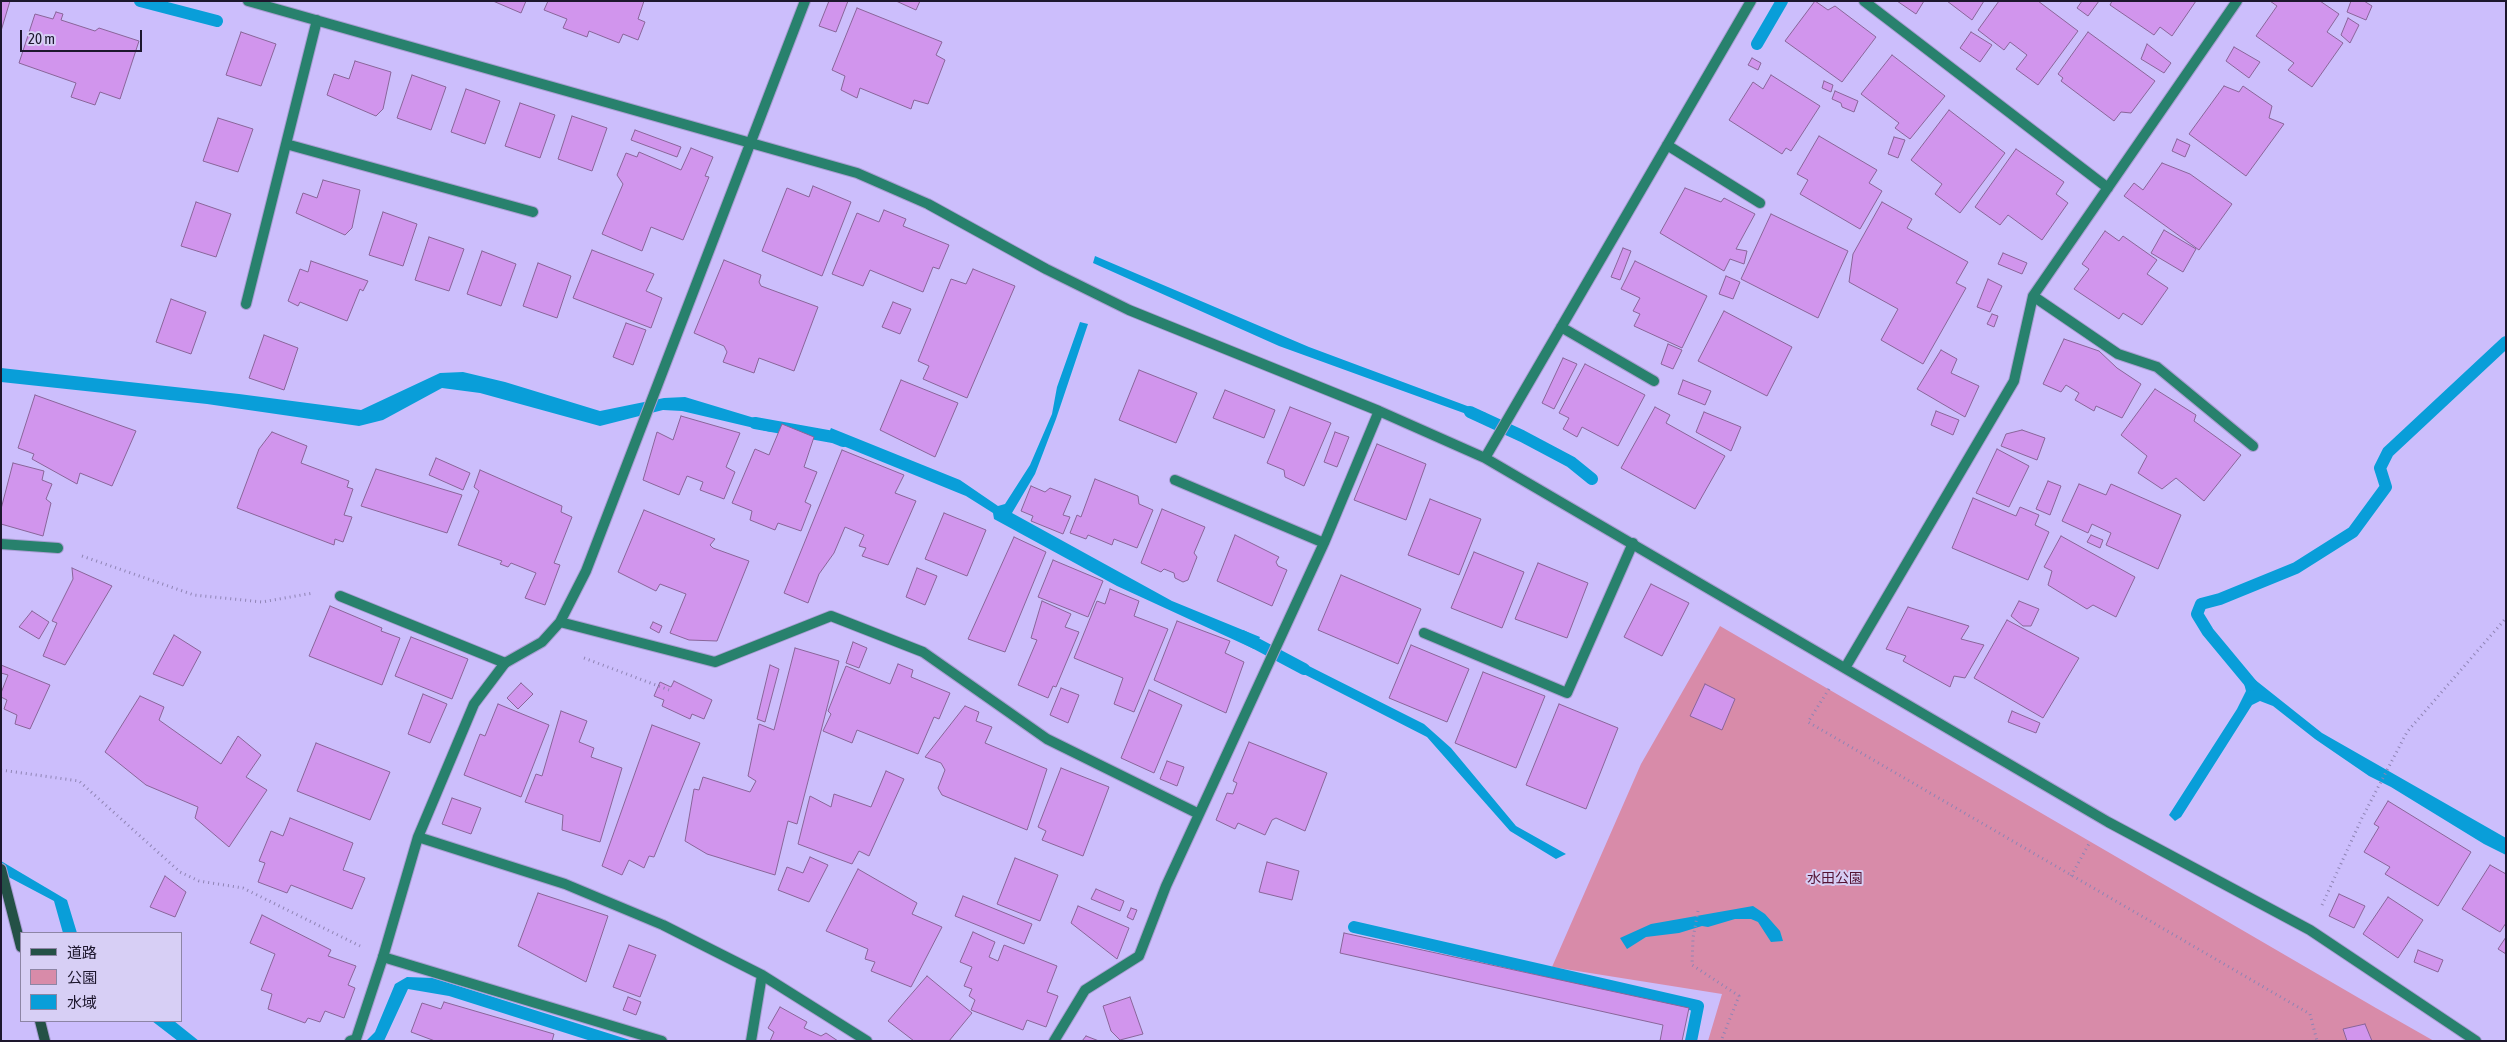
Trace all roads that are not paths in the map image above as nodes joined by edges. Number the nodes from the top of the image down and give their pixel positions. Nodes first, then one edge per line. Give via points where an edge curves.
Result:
1 (248, 1) edge
2 (804, 1) edge
3 (1751, 1) edge
4 (1864, 1) edge
5 (2237, 1) edge
6 (317, 20) junction
7 (750, 142) junction
8 (286, 144) junction
9 (1668, 145) junction
10 (2108, 188) junction
11 (1760, 203) dead end
12 (533, 212) dead end
13 (2033, 296) junction
14 (246, 304) dead end
15 (1561, 327) junction
16 (1654, 381) dead end
17 (1379, 411) junction
18 (2253, 446) dead end
19 (1485, 458) junction
20 (1175, 480) dead end
21 (1324, 543) junction
22 (1633, 543) junction
23 (1, 544) edge
24 (58, 548) road end
25 (340, 596) road end
26 (560, 622) junction
27 (1424, 634) dead end
28 (506, 663) junction
29 (1845, 668) junction
30 (1199, 814) junction
31 (418, 838) junction
32 (1, 869) edge
33 (20, 943) edge
34 (383, 957) junction
35 (762, 975) junction
36 (40, 1022) edge
37 (45, 1041) edge
38 (350, 1041) edge
39 (662, 1041) edge
40 (751, 1041) edge
41 (867, 1041) edge
42 (1054, 1041) edge
43 (2476, 1041) edge

1 - 6 street
2 - 7 street
3 - 9 street
4 - 10 street
5 - 10 street
6 - 7 street
6 - 8 street
7 - 17 street via 857,173 928,204 1046,270 1129,310
7 - 26 street via 586,571
8 - 12 street
8 - 14 street
9 - 11 street
9 - 15 street
10 - 13 street
13 - 18 street via 2118,354 2157,368
13 - 29 street via 2014,381
15 - 16 street
15 - 19 street
17 - 19 street
17 - 21 street
19 - 22 street
20 - 21 street
21 - 30 street
22 - 27 street via 1567,693
22 - 29 street
23 - 24 street
25 - 28 street
26 - 28 street via 542,642
26 - 30 street via 715,662 831,616 923,652 1047,739
28 - 31 street via 474,704
29 - 43 street via 2108,822 2310,930
30 - 42 street via 1139,956 1085,990
31 - 34 street
31 - 35 street via 565,884 663,925
32 - 33 main road
34 - 38 street via 356,1039
34 - 39 street
35 - 40 street
35 - 41 street
36 - 37 main road

